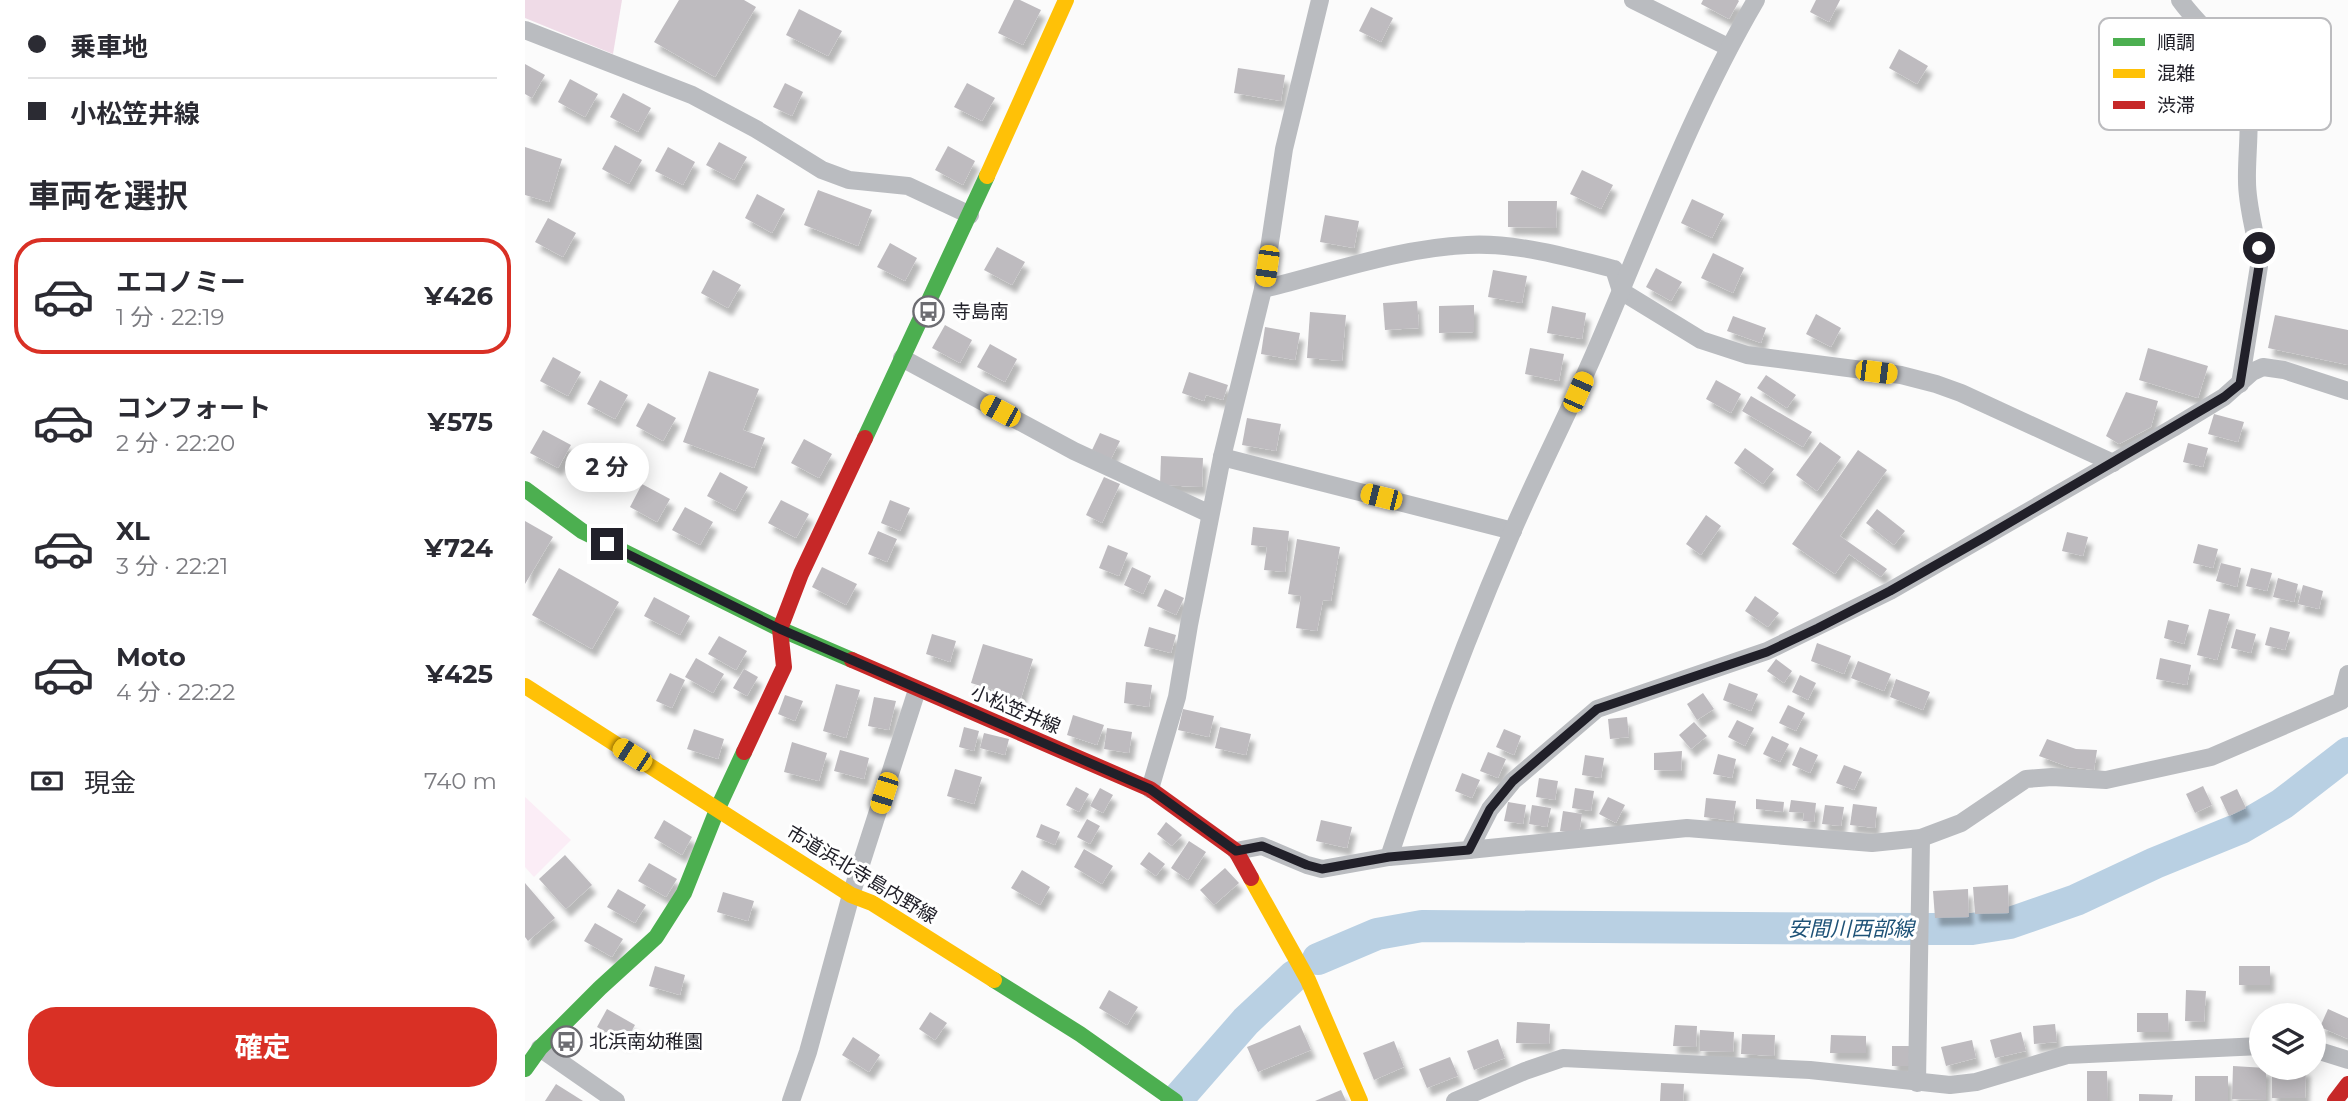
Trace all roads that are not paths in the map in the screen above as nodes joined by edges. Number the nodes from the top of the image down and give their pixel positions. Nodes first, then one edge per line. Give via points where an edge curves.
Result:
1 (1066, 0) edge
2 (1320, 0) edge
3 (1633, 0) edge
4 (1756, 0) edge
5 (2180, 0) edge
6 (2195, 18) edge
7 (525, 30) edge
8 (1728, 47) junction
9 (2247, 130) edge
10 (970, 215) junction
11 (1263, 289) junction
12 (1621, 291) junction
13 (902, 358) junction
14 (2240, 384) junction
15 (2348, 391) edge
16 (1222, 457) junction
17 (2113, 463) junction
18 (525, 489) edge
19 (1210, 514) junction
20 (1513, 531) junction
21 (780, 629) junction
22 (2348, 674) edge
23 (525, 686) edge
24 (917, 690) junction
25 (1150, 789) junction
26 (717, 810) junction
27 (1921, 838) junction
28 (1469, 850) junction
29 (1236, 851) junction
30 (1389, 857) junction
31 (851, 895) junction
32 (2249, 1047) edge
33 (2326, 1053) edge
34 (530, 1059) edge
35 (2348, 1060) edge
36 (1917, 1083) junction
37 (2348, 1084) edge
38 (1170, 1098) edge
39 (616, 1101) edge
40 (791, 1101) edge
41 (1360, 1101) edge
42 (1455, 1101) edge
43 (2335, 1101) edge

1 - 10 street
2 - 11 street via 1285,149
3 - 8 street
4 - 8 street
5 - 6 street
7 - 10 street via 692,95 822,170 849,180 908,186
8 - 12 street
9 - 14 street via 2246,184 2259,266
10 - 13 street
11 - 12 street via 1415,251 1469,245 1526,250 1614,270
11 - 16 street
12 - 17 street via 1701,340 1747,355 1901,375 1936,384
12 - 20 street
13 - 19 street via 1074,451
13 - 21 street
14 - 15 street via 2263,367
14 - 17 street
16 - 19 street
16 - 20 street
17 - 28 street via 1818,628 1767,652 1597,709 1513,781 1490,809
18 - 21 street, 小松笠井線 via 582,531
19 - 25 street via 1177,697
20 - 30 street via 1420,764
21 - 24 street, 小松笠井線
21 - 26 street via 784,667
22 - 27 street via 2341,701 2211,757 2106,780 2027,779 1961,822
23 - 26 street, 市道浜北寺島内野線
24 - 25 street, 小松笠井線
24 - 31 street
25 - 29 street, 小松笠井線
26 - 31 street, 市道浜北寺島内野線
26 - 34 street via 684,893 656,937
27 - 28 street via 1872,843 1687,828
27 - 36 street
28 - 30 street
29 - 30 street via 1262,846 1322,869
29 - 41 street, 小松笠井線 via 1308,980
31 - 38 street, 市道浜北寺島内野線 via 871,903 1080,1034
31 - 40 street
32 - 36 street via 2067,1055 1976,1082 1950,1086
33 - 35 street
34 - 39 street
36 - 42 street via 1810,1070 1563,1058
37 - 43 street

